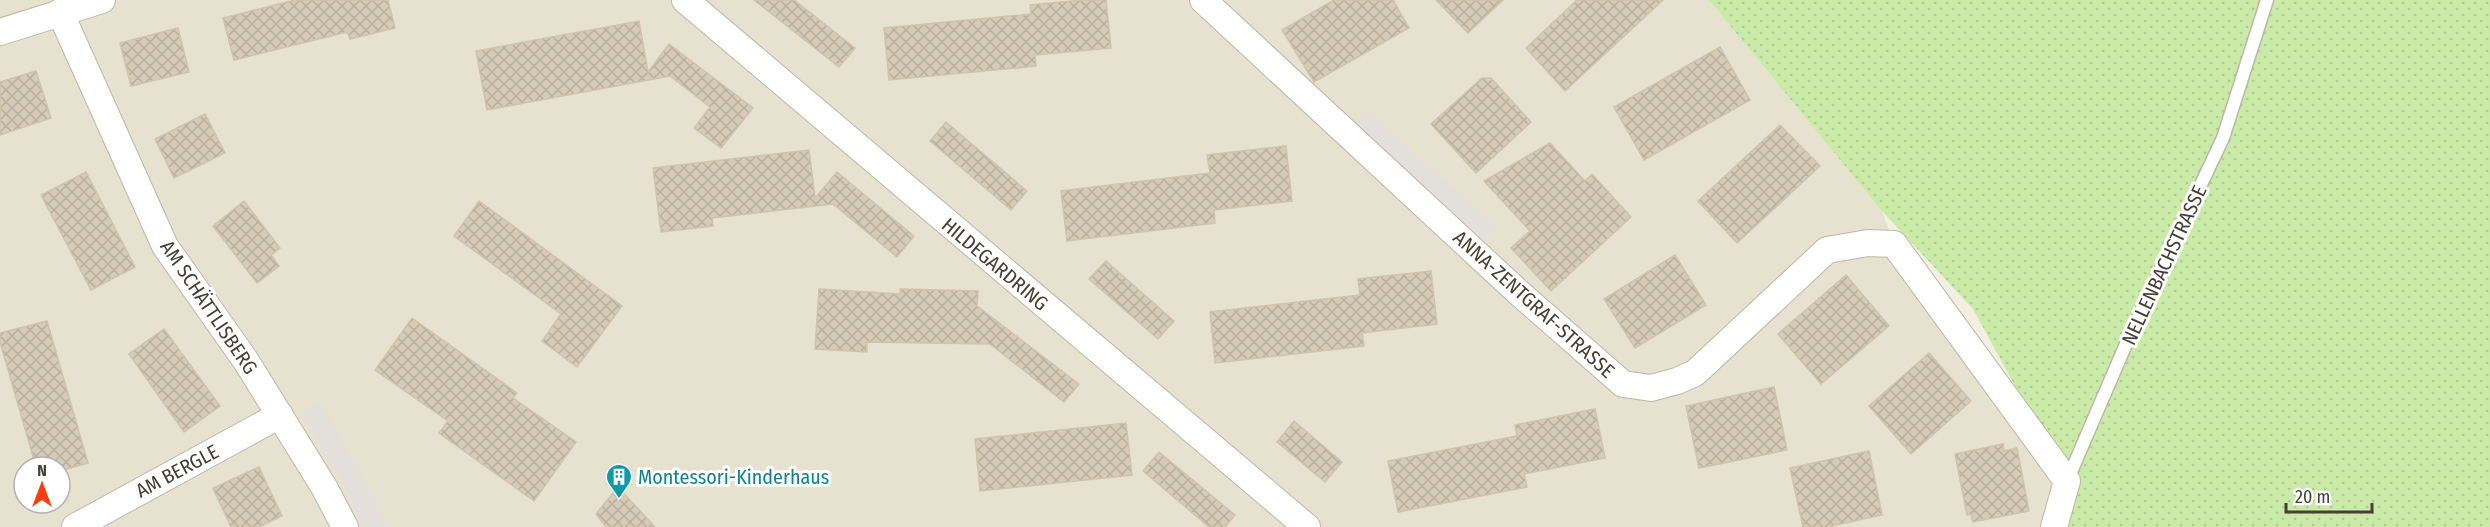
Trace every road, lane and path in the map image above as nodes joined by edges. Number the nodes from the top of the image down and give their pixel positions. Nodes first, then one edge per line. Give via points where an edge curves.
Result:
1 (102, 0) edge
2 (685, 0) edge
3 (1203, 0) edge
4 (2267, 0) edge
5 (60, 12) junction
6 (0, 32) edge
7 (280, 416) junction
8 (2067, 481) junction
9 (75, 527) edge
10 (345, 527) edge
11 (1307, 527) edge
12 (2054, 527) edge

1 - 5 street
2 - 11 street, HILDEGARDRING
3 - 8 street, ANNA-ZENTGRAF-STRASSE via 1623,384 1651,388 1695,373 1827,250 1868,243 1894,244
4 - 8 lane, NELLENBACHSTRASSE via 2223,138 2133,328
5 - 6 street
5 - 7 street, AM SCHÄTTLISBERG via 165,246
7 - 9 street, AM BERGLE
7 - 10 street, AM SCHÄTTLISBERG
8 - 12 street, NELLENBACHSTRASSE

